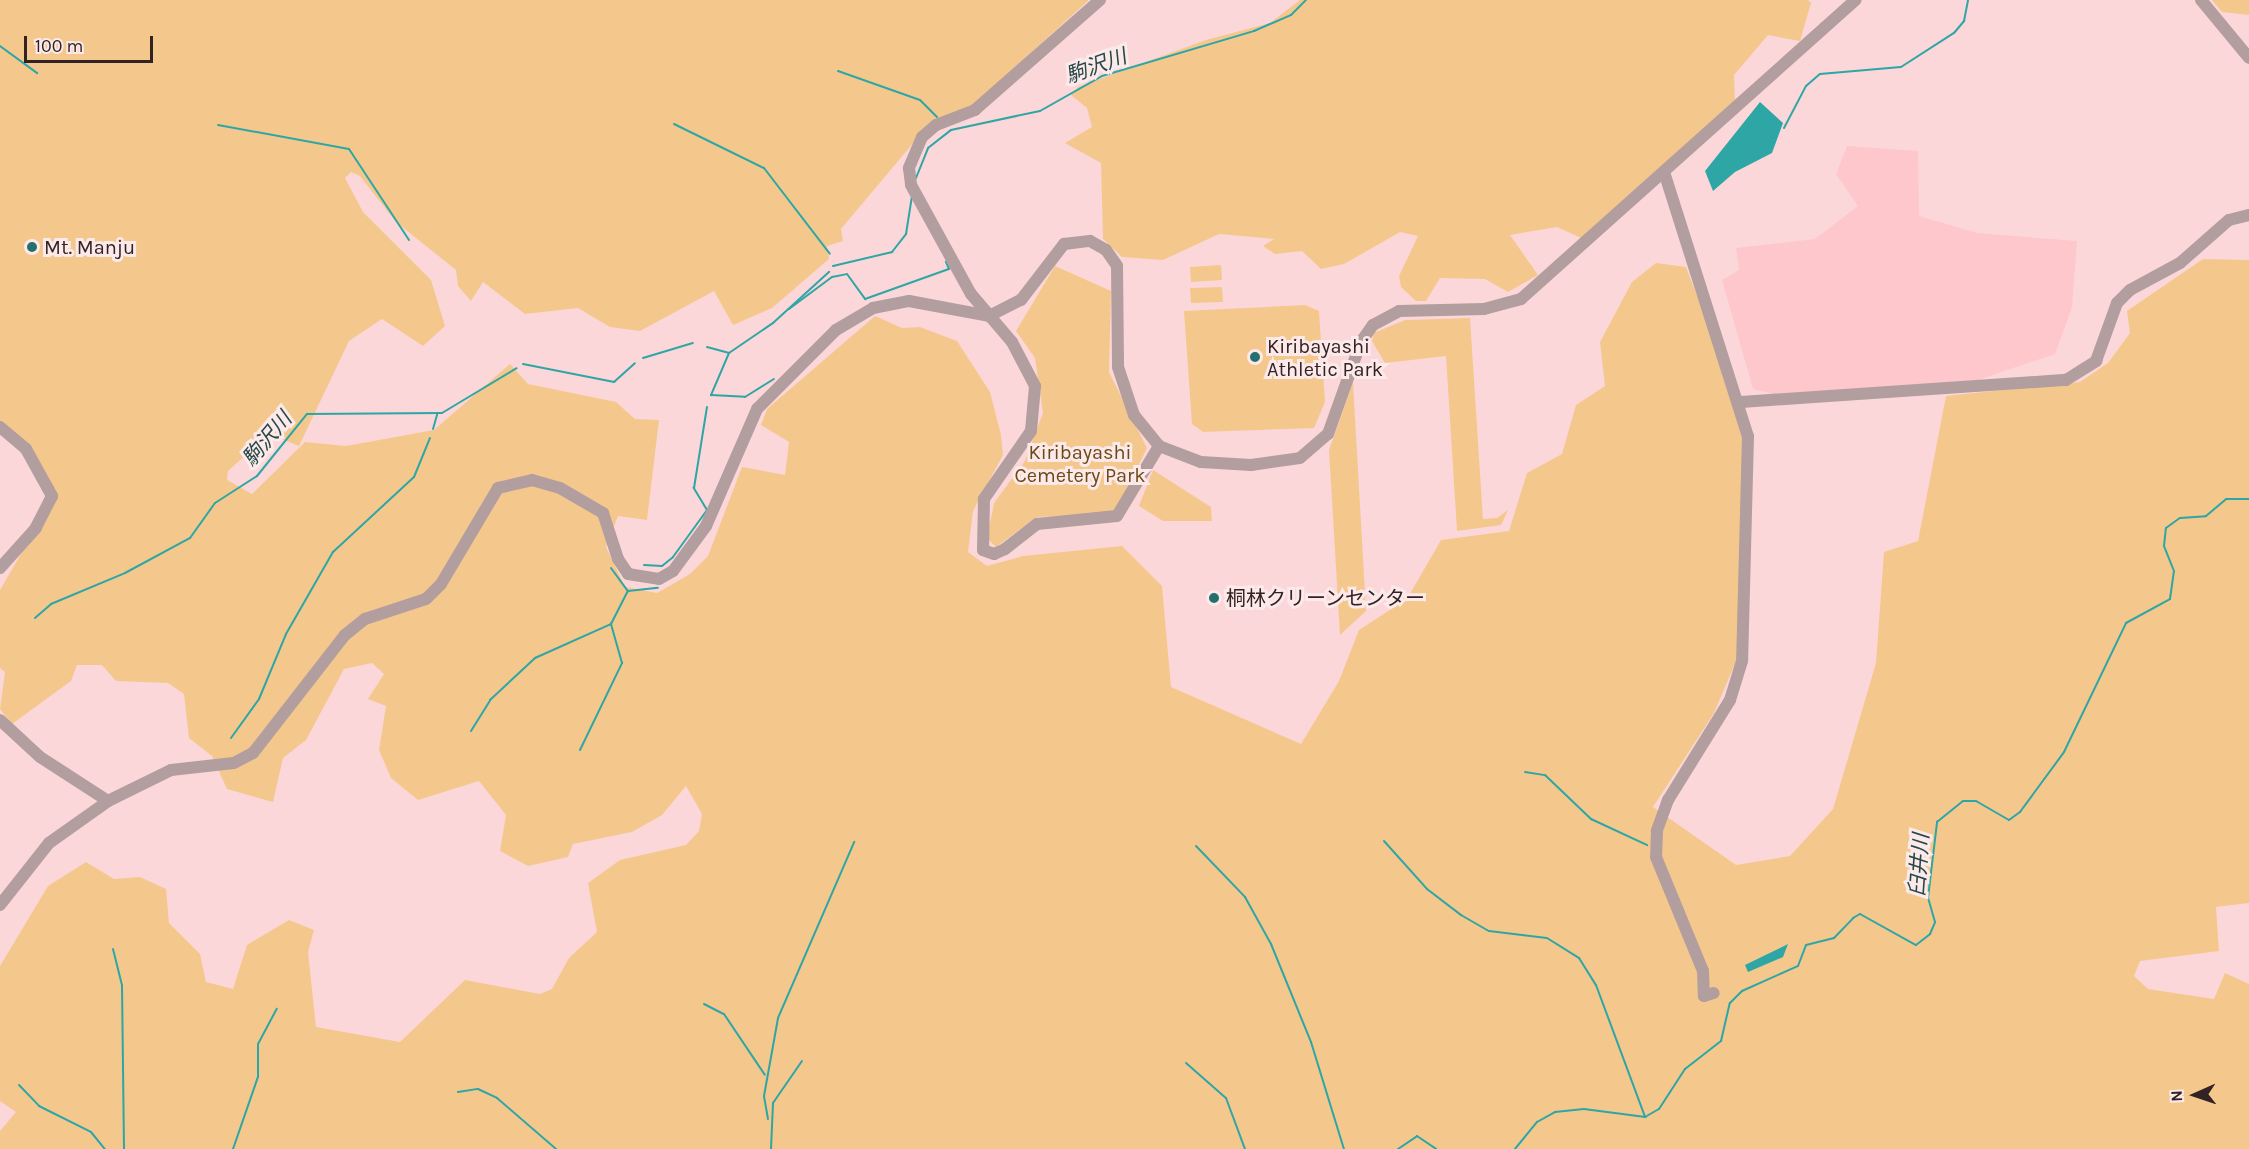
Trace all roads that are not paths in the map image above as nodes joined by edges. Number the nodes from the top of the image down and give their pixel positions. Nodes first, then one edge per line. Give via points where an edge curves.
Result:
1 (1100, 0) edge
2 (1856, 0) edge
3 (2200, 0) edge
4 (2249, 58) edge
5 (1665, 175) junction
6 (2249, 215) edge
7 (989, 316) junction
8 (1741, 402) junction
9 (0, 427) edge
10 (1159, 446) junction
11 (0, 568) edge
12 (0, 720) edge
13 (108, 801) junction
14 (0, 905) edge
15 (1714, 993) dead end

1 - 7 street via 975,110 936,125 914,152 911,184 971,294
2 - 5 street
3 - 4 street
5 - 8 street
5 - 10 street via 1521,299 1484,309 1399,311 1373,325 1361,342 1328,434 1309,453 1275,463 1220,463 1192,460
6 - 8 street via 2229,220 2180,262 2130,290 2117,303 2096,361 2066,380
7 - 10 street via 1021,300 1064,244 1080,239 1106,250 1120,278 1117,346 1125,393
7 - 10 street via 1027,364 1036,404 1026,439 984,499 983,550 994,554 1005,549 1037,524 1118,516
7 - 13 street via 909,301 852,316 757,409 693,550 659,579 628,574 618,559 603,513 590,503 532,480 498,488 441,584 426,598 365,619 345,635 253,753 234,763 171,770
8 - 15 street via 1748,436 1749,507 1742,661 1731,700 1668,800 1657,831 1656,857 1702,971 1704,996
9 - 11 street via 26,448 52,496 36,528
12 - 13 street via 40,757
13 - 14 street via 49,843

